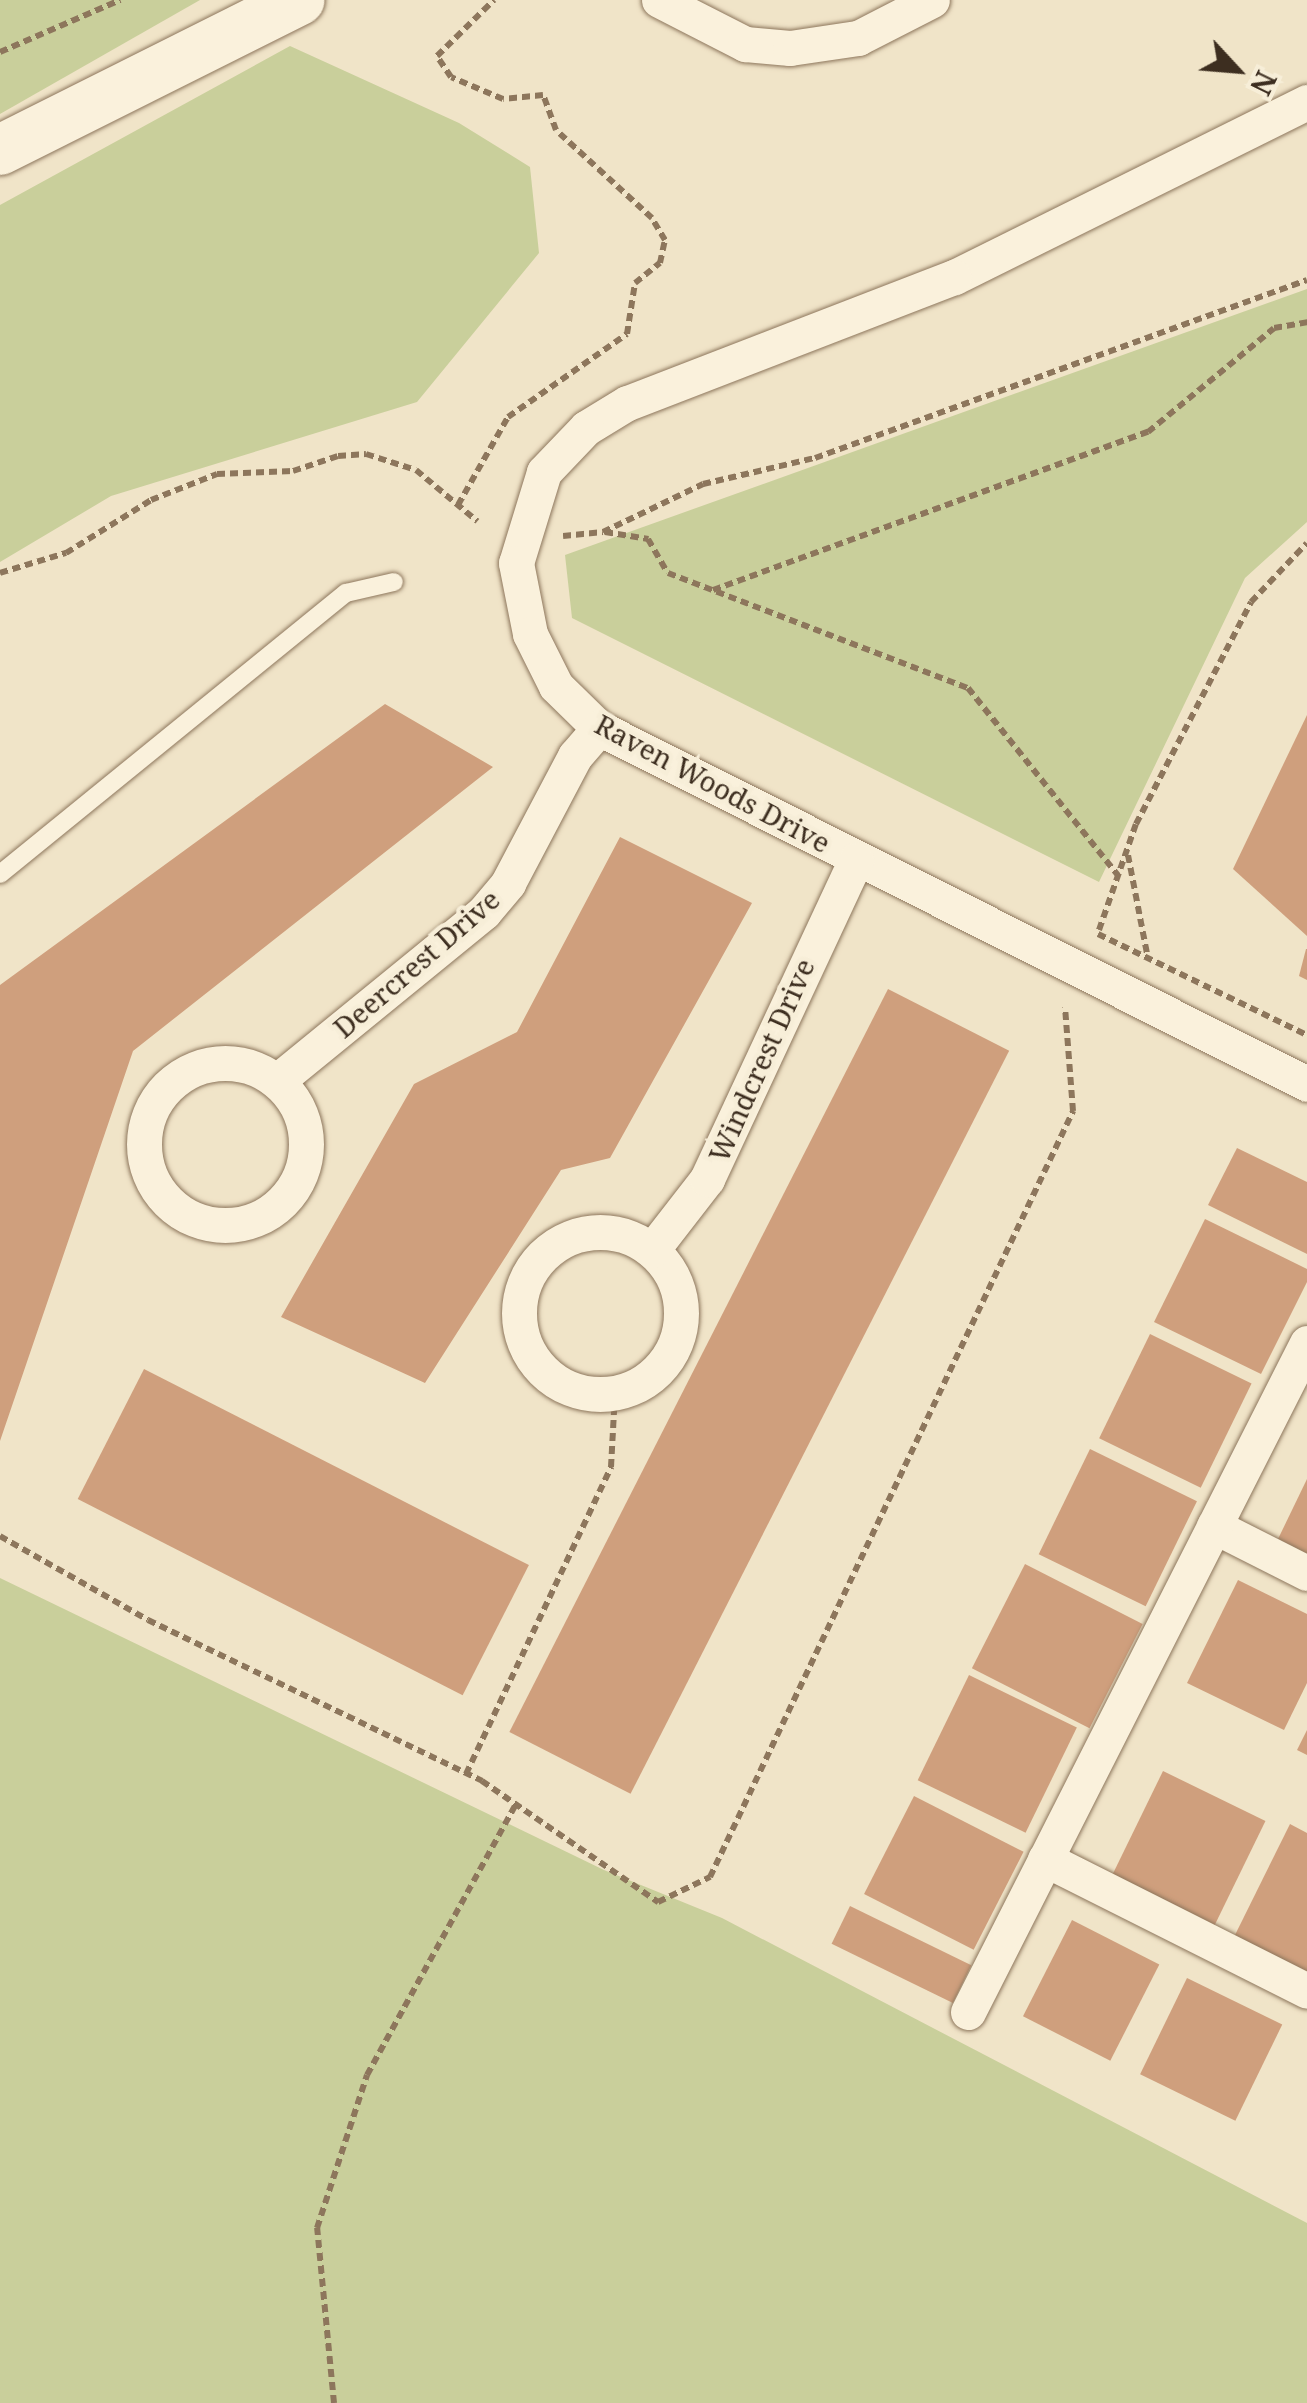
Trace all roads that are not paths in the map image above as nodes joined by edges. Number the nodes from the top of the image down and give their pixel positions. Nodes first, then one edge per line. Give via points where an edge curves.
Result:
1 (299, 0) edge
2 (658, 0) edge
3 (932, 0) edge
4 (1307, 102) edge
5 (0, 150) edge
6 (394, 582) dead end
7 (599, 728) junction
8 (856, 860) junction
9 (0, 874) edge
10 (278, 1081) junction
11 (1307, 1084) edge
12 (652, 1250) junction
13 (1307, 1343) edge
14 (1214, 1526) junction
15 (1307, 1572) edge
16 (1046, 1859) junction
17 (1307, 1991) edge
18 (968, 2012) dead end

1 - 5 street
2 - 3 street via 746,44 790,48 858,38
4 - 7 street, Raven Woods Drive via 954,278 674,384 586,428 556,456 532,498 520,534 516,590 556,686
6 - 9 lane via 346,593
7 - 8 street, Raven Woods Drive
7 - 10 street, Deercrest Drive via 575,756 508,883 484,912
8 - 11 street, Raven Woods Drive
8 - 12 street, Windcrest Drive via 707,1179
10 - 10 street via 226,1062 199,1067 156,1100 144,1153 168,1202 214,1225 253,1220 286,1199 300,1177 305,1125
12 - 12 street via 679,1294 678,1333 660,1368 615,1393 576,1390 542,1371 526,1348 520,1294 550,1249 601,1231
13 - 14 street
14 - 15 street
14 - 16 street
16 - 17 street
16 - 18 street

